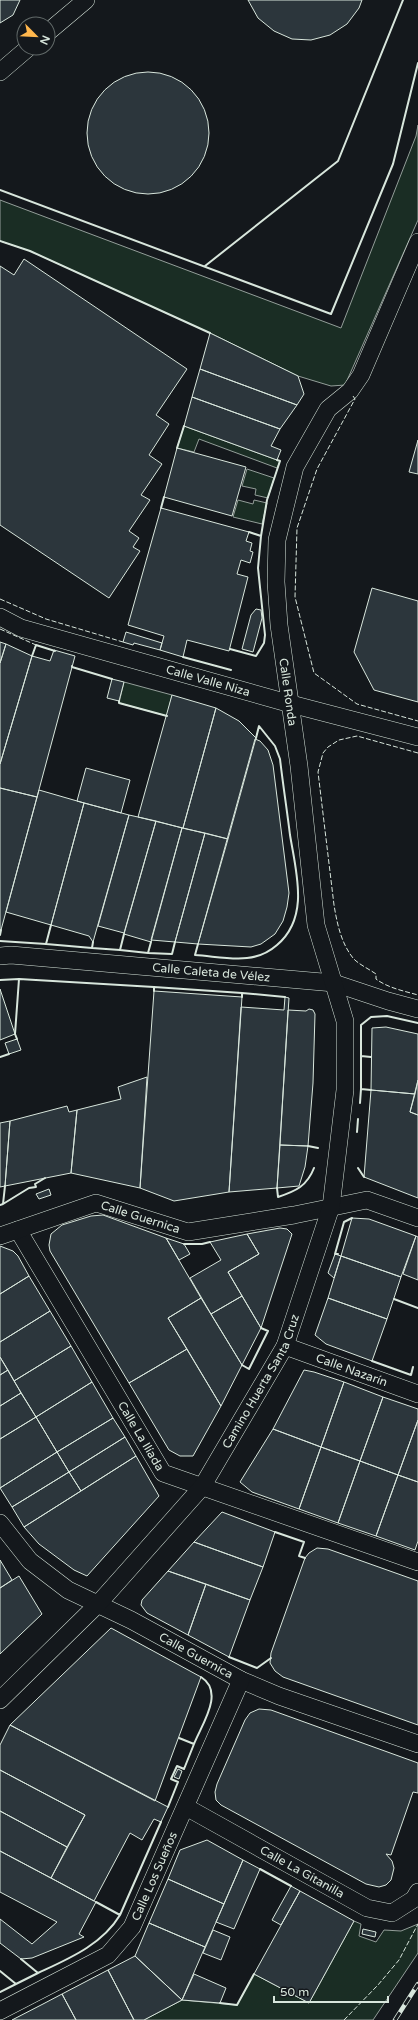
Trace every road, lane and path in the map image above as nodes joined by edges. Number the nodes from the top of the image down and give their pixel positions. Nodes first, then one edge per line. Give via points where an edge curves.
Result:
1 (86, 0) edge
2 (56, 25) edge
3 (19, 56) edge
4 (0, 72) edge
5 (418, 242) edge
6 (0, 617) edge
7 (291, 704) junction
8 (418, 737) edge
9 (0, 956) edge
10 (334, 983) junction
11 (418, 1009) edge
12 (331, 1207) junction
13 (418, 1218) edge
14 (18, 1230) junction
15 (0, 1236) edge
16 (286, 1346) junction
17 (418, 1394) edge
18 (202, 1487) junction
19 (0, 1523) edge
20 (418, 1562) edge
21 (98, 1604) junction
22 (241, 1680) junction
23 (0, 1700) edge
24 (418, 1744) edge
25 (186, 1807) junction
26 (418, 1892) edge
27 (2, 2011) edge

1 - 2 street
3 - 4 street
5 - 7 street, Calle Ronda via 361,375 350,391 328,409 295,468 276,540 278,626
6 - 7 street, Calle Valle Niza via 21,628
7 - 8 street, Calle Valle Niza
7 - 10 street, Calle Ronda via 316,924
9 - 10 street, Calle Caleta de Vélez
10 - 11 street, Calle Caleta de Vélez
10 - 12 street, Camino Huerta Santa Cruz via 345,1021 345,1090
12 - 13 street via 367,1200
12 - 14 street, Calle Guernica via 188,1232 96,1203
12 - 16 street, Camino Huerta Santa Cruz
14 - 15 street, Calle Guernica
14 - 18 street, Calle La Ilíada via 163,1473
16 - 17 street, Calle Nazarín
16 - 18 street, Camino Huerta Santa Cruz
18 - 20 street, Calle La Ilíada
18 - 21 street, Camino Huerta Santa Cruz
19 - 21 street, Calle Guernica via 30,1561 68,1590
21 - 22 street, Calle Guernica
21 - 23 street, Camino Huerta Santa Cruz
22 - 24 street, Calle Guernica via 279,1696
22 - 25 street, Calle Los Sueños
25 - 26 street, Calle La Gitanilla via 366,1908 392,1913 414,1899
25 - 27 street, Calle Los Sueños via 132,1927 108,1955

